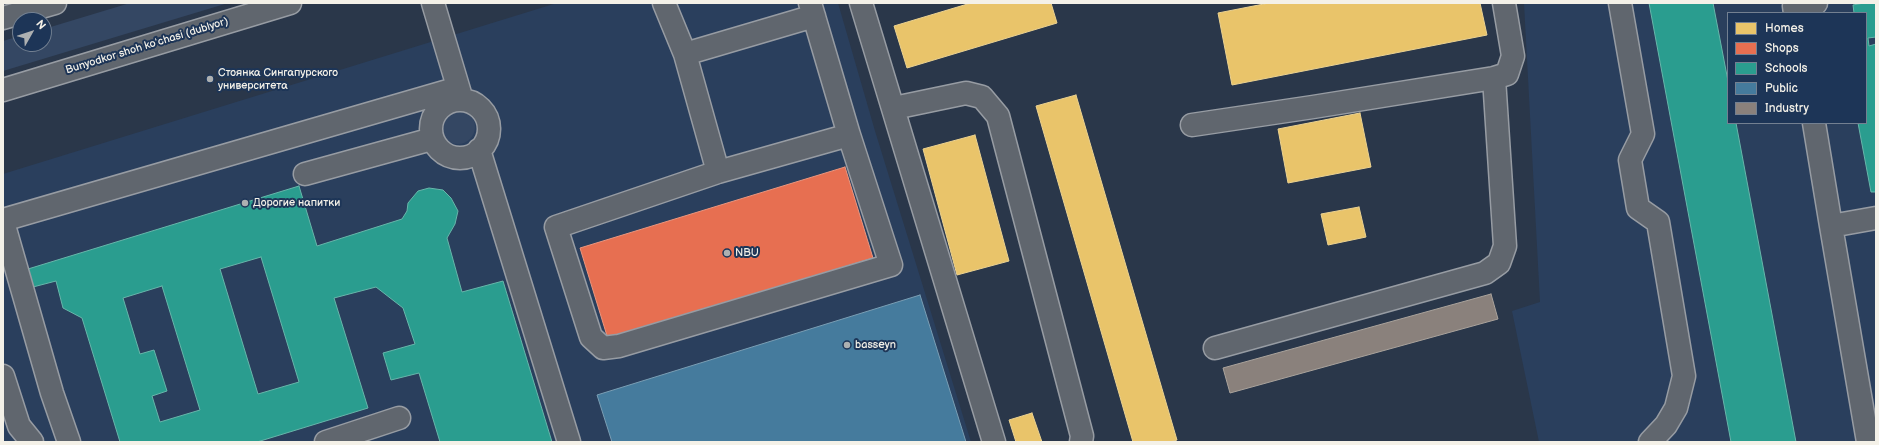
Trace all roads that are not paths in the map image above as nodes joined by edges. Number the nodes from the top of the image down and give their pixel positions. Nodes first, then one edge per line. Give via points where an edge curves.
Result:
1 (55, 3) edge
2 (290, 3) edge
3 (433, 3) edge
4 (664, 3) edge
5 (861, 3) edge
6 (1504, 3) edge
7 (1620, 3) edge
8 (1816, 3) edge
9 (812, 10) edge
10 (1795, 12) edge
11 (3, 18) edge
12 (685, 54) junction
13 (1494, 78) junction
14 (3, 90) edge
15 (460, 94) junction
16 (894, 108) junction
17 (1814, 124) edge
18 (1192, 125) dead end
19 (849, 135) junction
20 (432, 139) junction
21 (479, 150) junction
22 (718, 172) junction
23 (305, 174) dead end
24 (1876, 218) edge
25 (3, 221) edge
26 (1831, 226) junction
27 (1215, 348) dead end
28 (3, 376) edge
29 (388, 429) edge
30 (18, 433) edge
31 (69, 442) edge
32 (326, 442) edge
33 (569, 442) edge
34 (994, 442) edge
35 (1081, 442) edge
36 (1650, 442) edge
37 (1868, 442) edge

1 - 11 street
2 - 14 street, Bunyodkor shoh koʻchasi (dublyor)
3 - 15 street
4 - 12 street
5 - 16 street
6 - 13 street via 1513,56 1507,74
7 - 36 street via 1643,134 1630,160 1638,208 1658,222 1684,376 1676,408 1666,425
8 - 10 street via 1794,6
9 - 12 street
9 - 19 street
12 - 22 street
13 - 18 street
13 - 27 street via 1505,246 1499,263 1485,273
15 - 20 street via 435,113 431,125
15 - 21 street via 486,117 488,135
15 - 25 street
16 - 34 street
16 - 35 street via 966,93 982,97 998,116 1082,436
17 - 26 street
19 - 22 street
19 - 22 street via 890,265 619,346 603,348 591,337 556,227
20 - 21 street via 442,152 457,158
20 - 23 street
21 - 33 street
24 - 26 street
25 - 31 street via 52,394
26 - 37 street
28 - 30 street
29 - 32 street

